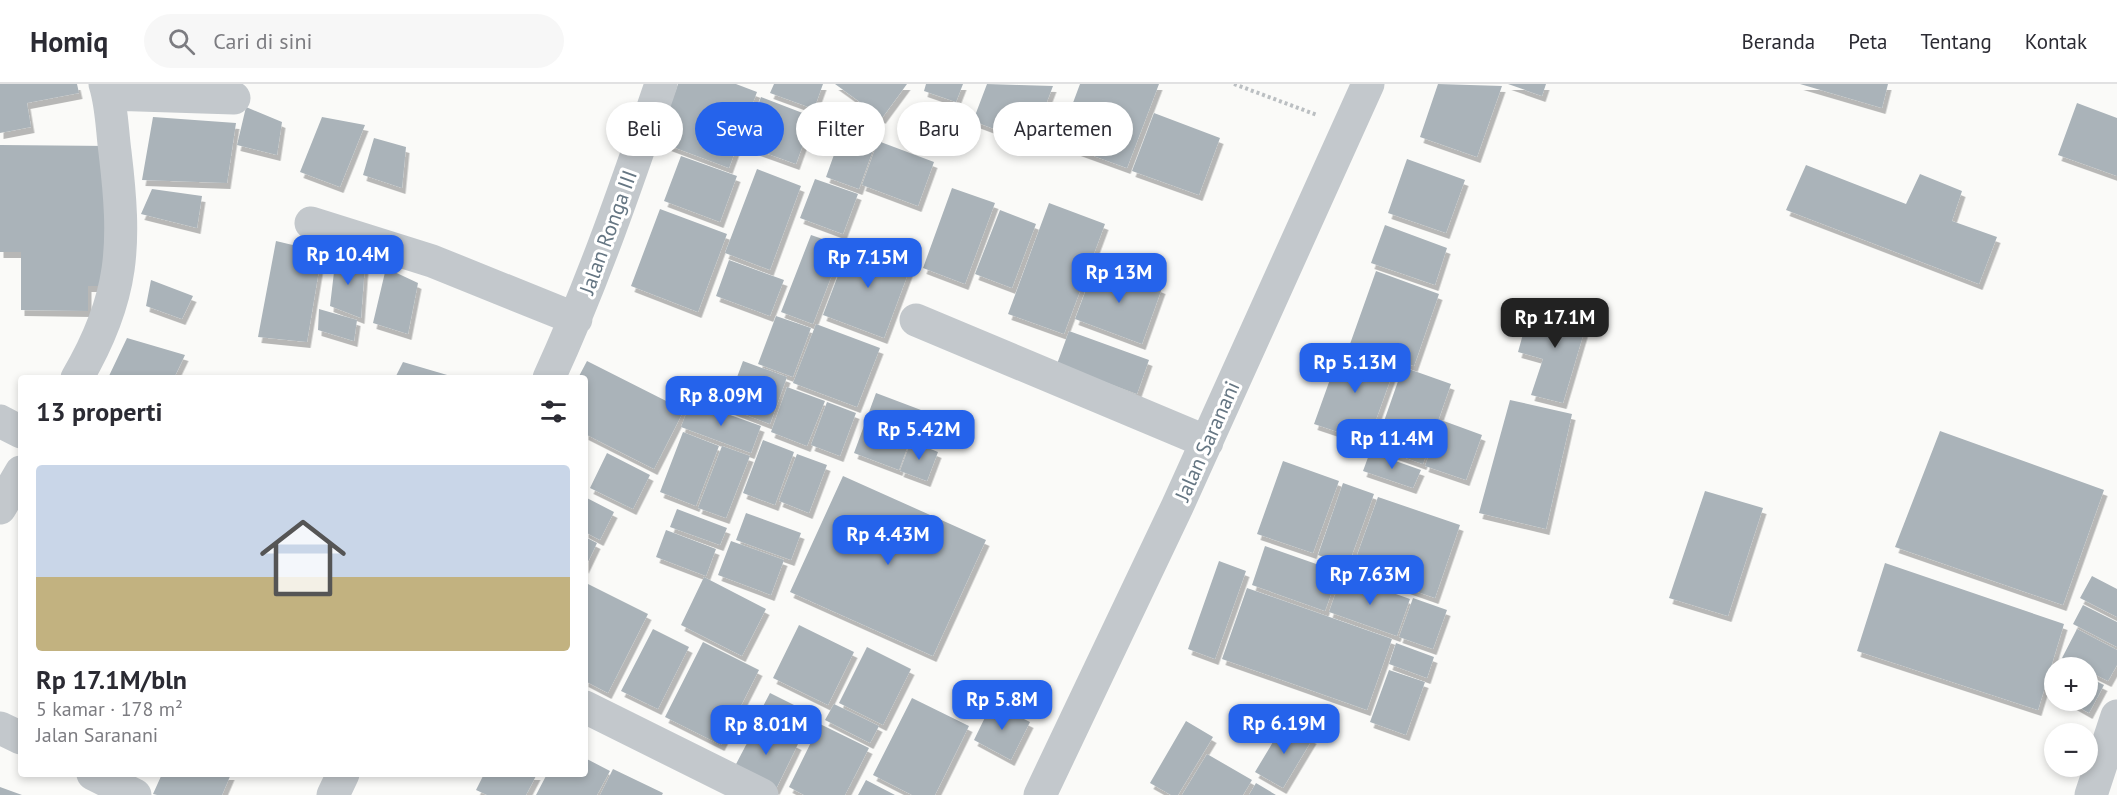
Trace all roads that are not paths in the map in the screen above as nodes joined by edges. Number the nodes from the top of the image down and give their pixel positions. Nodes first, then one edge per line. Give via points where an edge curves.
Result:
1 (660, 84) edge
2 (1368, 84) edge
3 (106, 89) edge
4 (234, 98) dead end
5 (311, 223) dead end
6 (576, 319) junction
7 (916, 320) dead end
8 (79, 375) edge
9 (550, 375) edge
10 (0, 421) edge
11 (18, 430) edge
12 (1207, 442) junction
13 (18, 477) edge
14 (0, 508) edge
15 (588, 708) edge
16 (2117, 716) edge
17 (0, 728) edge
18 (18, 737) edge
19 (99, 777) edge
20 (342, 777) edge
21 (135, 795) edge
22 (333, 795) edge
23 (762, 795) edge
24 (1040, 795) edge
25 (2091, 795) edge

1 - 6 street, Jalan Ronga III
2 - 12 street, Jalan Saranani
3 - 4 street
3 - 8 street via 122,217 120,262 97,344
5 - 6 street via 432,261
6 - 9 street, Jalan Ronga III
7 - 12 street
10 - 11 street
12 - 24 street, Jalan Saranani
13 - 14 street
15 - 23 street
16 - 25 street
17 - 18 street
19 - 21 street
20 - 22 street

